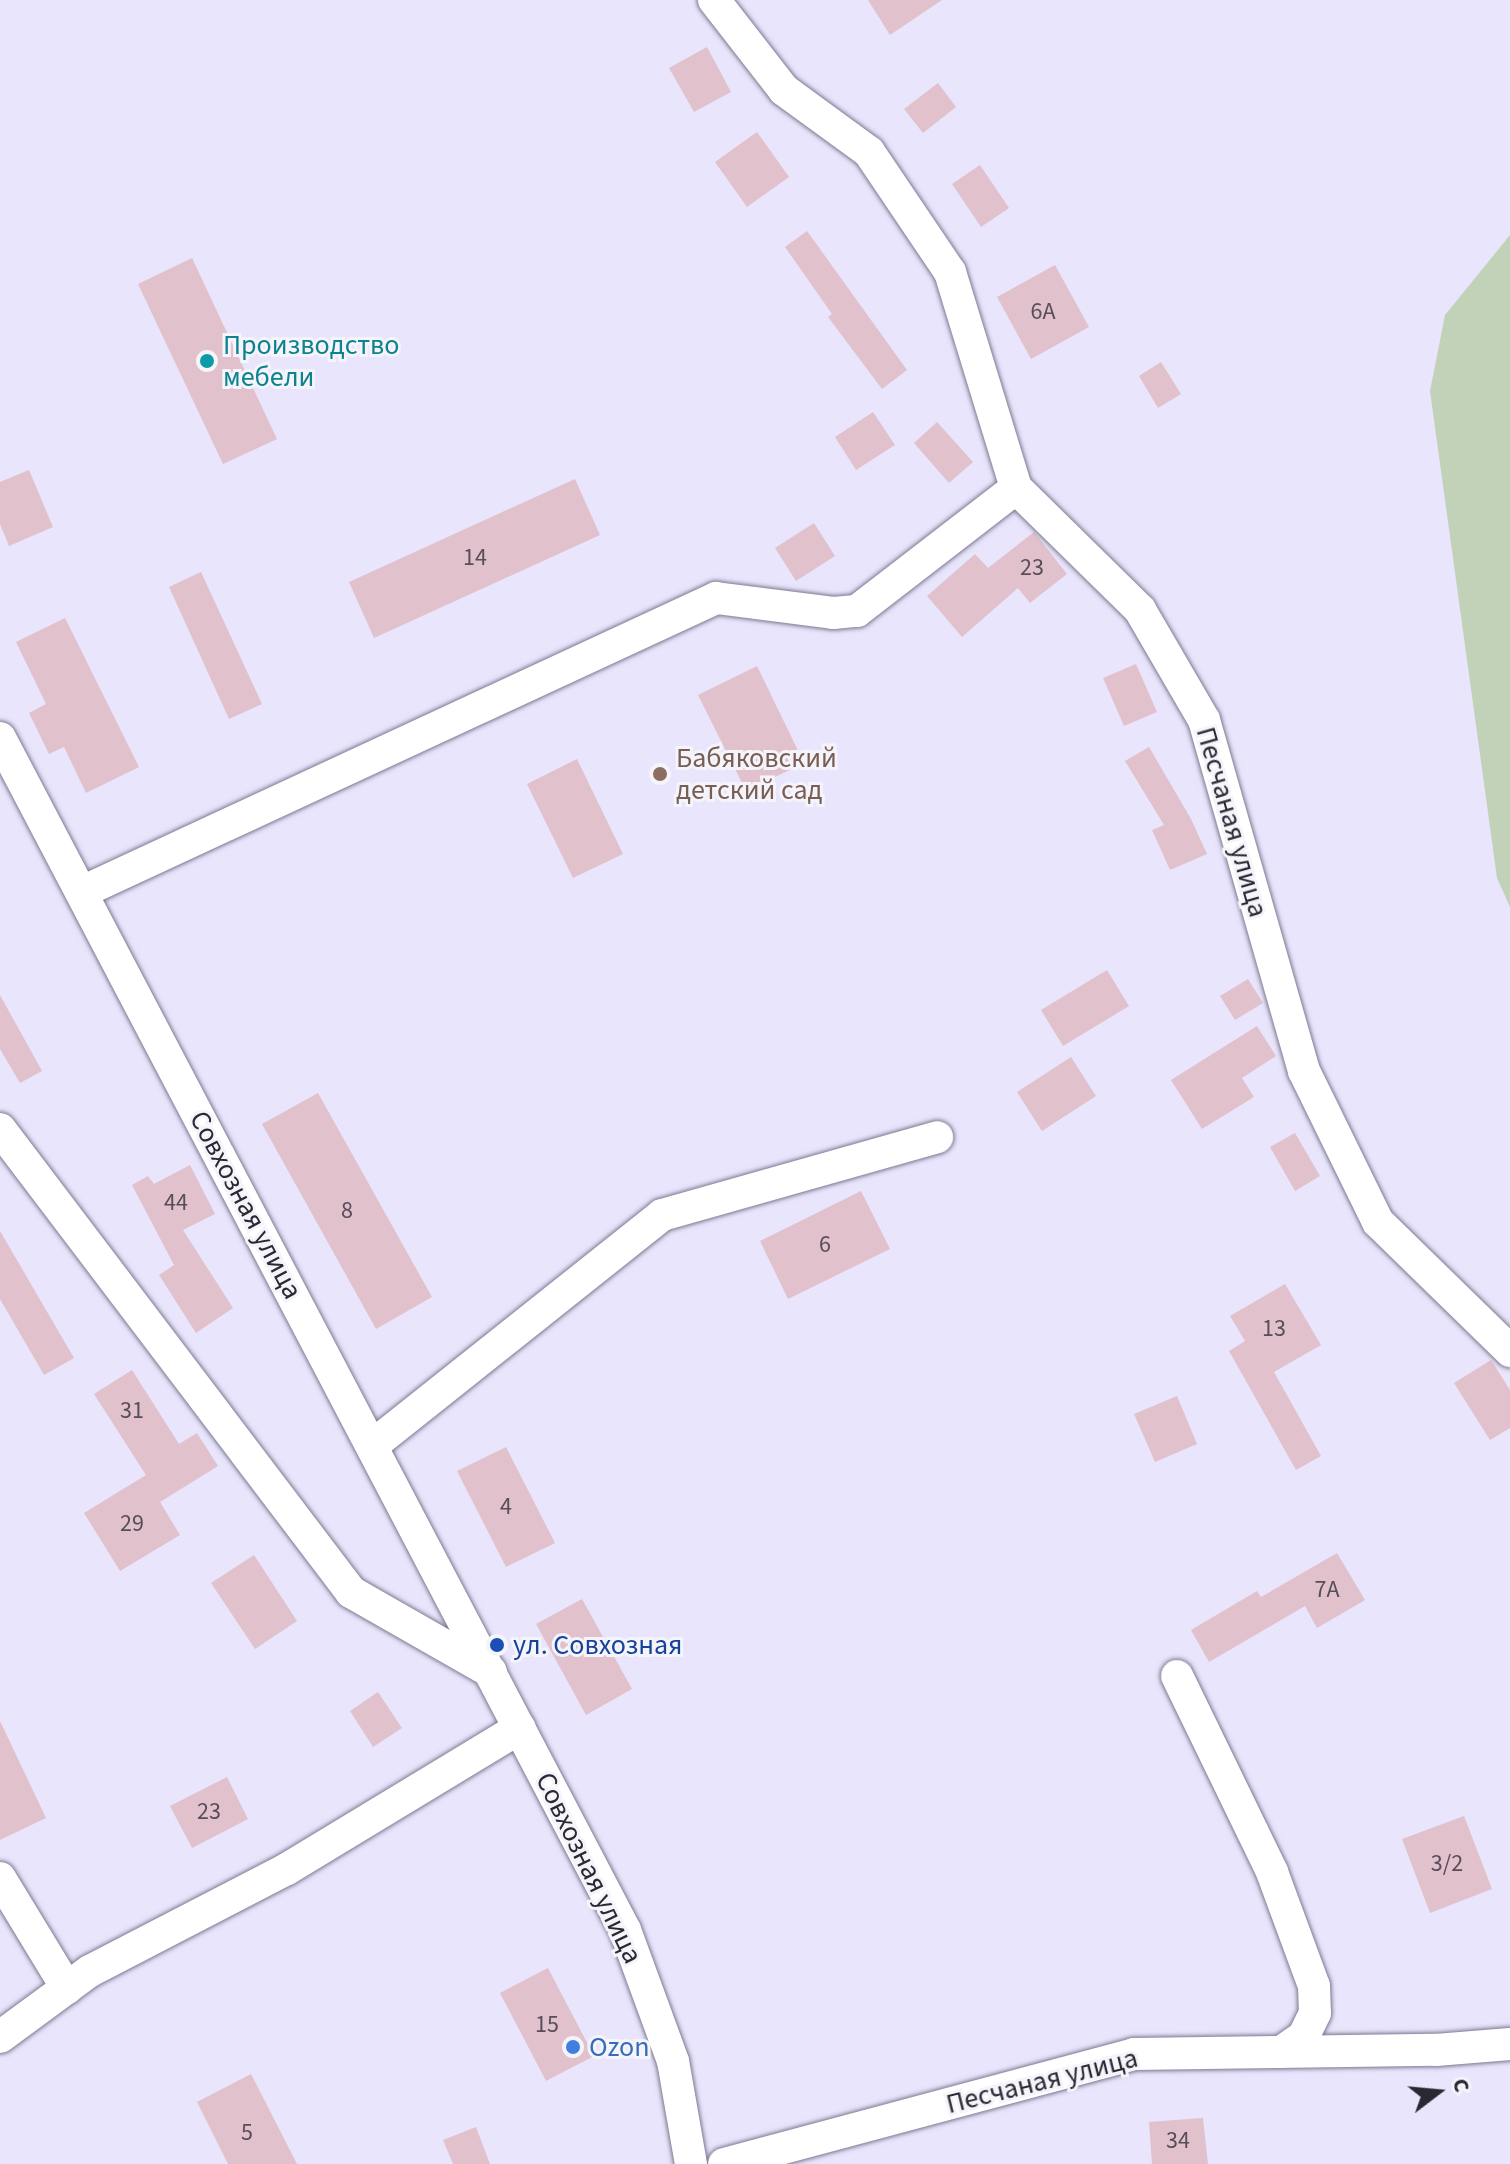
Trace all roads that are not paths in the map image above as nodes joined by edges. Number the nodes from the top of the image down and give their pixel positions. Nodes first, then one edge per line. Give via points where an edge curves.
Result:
1 (714, 0) edge
2 (1016, 488) junction
3 (0, 738) edge
4 (82, 892) junction
5 (0, 1129) edge
6 (937, 1137) dead end
7 (1510, 1351) edge
8 (373, 1445) junction
9 (491, 1672) junction
10 (1177, 1676) dead end
11 (520, 1728) junction
12 (0, 1878) edge
13 (67, 1988) junction
14 (0, 2037) edge
15 (1510, 2044) edge
16 (1281, 2052) junction
17 (691, 2164) edge
18 (724, 2164) edge

1 - 2 street, Песчаная улица via 784,90 869,152 950,272
2 - 4 street via 857,611 833,613 716,598
2 - 7 street, Песчаная улица via 1140,610 1204,720 1304,1071 1378,1222
3 - 4 street, Совхозная улица
4 - 8 street, Совхозная улица
5 - 9 street via 351,1592
6 - 8 street via 662,1215
8 - 9 street, Совхозная улица
9 - 11 street, Совхозная улица
10 - 16 street via 1272,1872 1314,1986 1315,2013 1304,2036
11 - 13 street via 287,1869 90,1971
11 - 17 street, Совхозная улица via 625,1930 673,2061
12 - 13 street
13 - 14 street
15 - 16 street, Песчаная улица
16 - 18 street, Песчаная улица via 1134,2054

